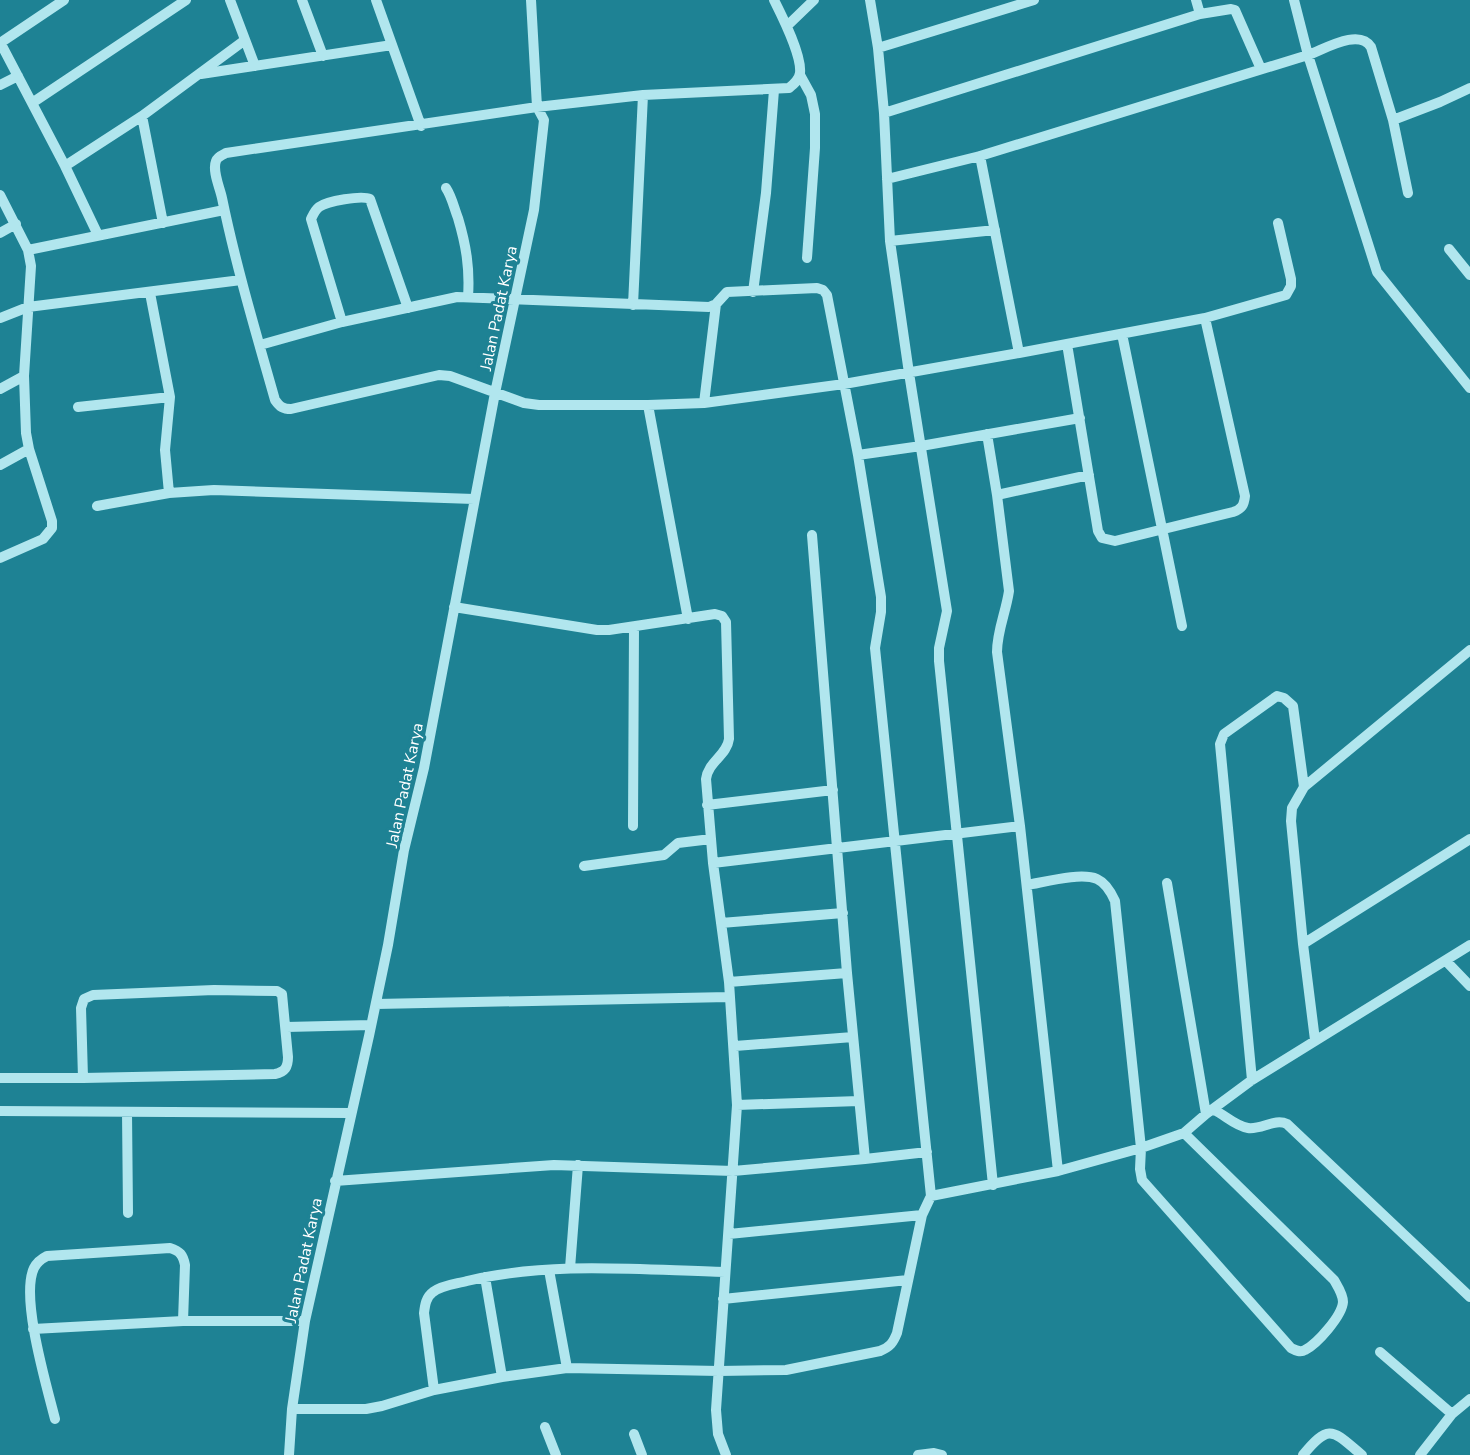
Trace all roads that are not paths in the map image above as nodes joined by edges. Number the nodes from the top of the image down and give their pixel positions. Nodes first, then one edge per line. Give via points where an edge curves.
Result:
1 (64, 0) edge
2 (186, 0) edge
3 (230, 0) edge
4 (303, 0) edge
5 (376, 0) edge
6 (531, 0) edge
7 (774, 0) edge
8 (814, 0) edge
9 (870, 0) edge
10 (1034, 0) edge
11 (1196, 0) edge
12 (1294, 0) edge
13 (1200, 14) junction
14 (787, 26) junction
15 (245, 40) junction
16 (0, 43) edge
17 (392, 45) junction
18 (878, 48) junction
19 (1308, 54) junction
20 (323, 56) junction
21 (255, 66) junction
22 (1260, 69) junction
23 (198, 75) junction
24 (800, 75) junction
25 (18, 76) junction
26 (0, 85) edge
27 (1470, 88) edge
28 (774, 90) junction
29 (643, 95) junction
30 (32, 103) junction
31 (537, 107) junction
32 (884, 113) junction
33 (142, 116) junction
34 (1393, 120) junction
35 (421, 126) junction
36 (980, 156) junction
37 (66, 166) junction
38 (887, 179) junction
39 (446, 188) dead end
40 (1408, 193) dead end
41 (0, 195) edge
42 (224, 210) junction
43 (163, 223) junction
44 (1278, 223) dead end
45 (16, 224) junction
46 (995, 231) junction
47 (0, 233) edge
48 (99, 235) junction
49 (890, 241) junction
50 (1449, 249) dead end
51 (28, 250) junction
52 (807, 258) dead end
53 (1470, 275) edge
54 (241, 280) junction
55 (150, 292) junction
56 (753, 292) junction
57 (468, 297) junction
58 (516, 299) junction
59 (716, 304) junction
60 (633, 305) junction
61 (28, 307) junction
62 (408, 308) junction
63 (0, 318) edge
64 (1205, 318) junction
65 (342, 322) junction
66 (1122, 334) junction
67 (1068, 344) junction
68 (260, 345) junction
69 (1019, 353) junction
70 (909, 373) junction
71 (24, 376) junction
72 (844, 384) junction
73 (0, 388) edge
74 (1470, 388) edge
75 (495, 393) junction
76 (170, 397) junction
77 (704, 403) junction
78 (648, 405) junction
79 (78, 407) dead end
80 (1080, 418) junction
81 (987, 434) junction
82 (921, 446) junction
83 (29, 449) junction
84 (858, 455) junction
85 (0, 465) edge
86 (1089, 476) junction
87 (169, 493) junction
88 (997, 495) junction
89 (474, 499) junction
90 (97, 506) dead end
91 (1162, 529) junction
92 (812, 535) dead end
93 (0, 558) edge
94 (454, 607) junction
95 (688, 619) junction
96 (1182, 626) dead end
97 (634, 627) junction
98 (1470, 650) edge
99 (1304, 787) junction
100 (833, 790) junction
101 (707, 806) junction
102 (633, 825) dead end
103 (1020, 826) junction
104 (957, 834) junction
105 (711, 839) junction
106 (1470, 839) edge
107 (894, 841) junction
108 (838, 848) junction
109 (714, 863) junction
110 (584, 866) dead end
111 (1167, 883) dead end
112 (1027, 885) junction
113 (843, 913) junction
114 (721, 923) junction
115 (1303, 944) junction
116 (1470, 945) edge
117 (1446, 961) junction
118 (847, 973) junction
119 (729, 982) junction
120 (1470, 986) edge
121 (729, 997) junction
122 (376, 1004) junction
123 (371, 1025) junction
124 (286, 1027) junction
125 (853, 1037) junction
126 (1315, 1040) junction
127 (735, 1046) junction
128 (0, 1078) edge
129 (83, 1078) junction
130 (1252, 1080) junction
131 (859, 1101) junction
132 (737, 1105) junction
133 (0, 1111) edge
134 (128, 1112) junction
135 (1210, 1112) junction
136 (351, 1113) junction
137 (1184, 1132) junction
138 (1142, 1148) junction
139 (927, 1152) junction
140 (865, 1160) junction
141 (578, 1166) junction
142 (733, 1171) junction
143 (1058, 1172) junction
144 (335, 1181) junction
145 (993, 1185) junction
146 (931, 1196) junction
147 (128, 1213) dead end
148 (922, 1215) junction
149 (729, 1234) junction
150 (570, 1268) junction
151 (549, 1270) junction
152 (725, 1272) junction
153 (485, 1277) junction
154 (908, 1280) junction
155 (1470, 1297) edge
156 (723, 1299) junction
157 (183, 1321) junction
158 (305, 1321) junction
159 (33, 1329) junction
160 (1380, 1352) dead end
161 (567, 1368) junction
162 (719, 1371) junction
163 (502, 1377) junction
164 (434, 1390) junction
165 (1470, 1399) edge
166 (292, 1409) junction
167 (1452, 1414) junction
168 (55, 1419) dead end
169 (545, 1427) dead end
170 (634, 1434) dead end
171 (289, 1455) edge
172 (556, 1455) edge
173 (642, 1455) edge
174 (726, 1455) edge
175 (918, 1455) edge
176 (942, 1455) edge
177 (1304, 1455) edge
178 (1362, 1455) edge
179 (1420, 1455) edge

1 - 16 street
2 - 30 street
3 - 15 street
4 - 20 street
5 - 17 street
6 - 31 street
7 - 14 street
8 - 14 street
9 - 18 street
10 - 18 street
11 - 13 street
12 - 19 street
13 - 22 street via 1235,10
13 - 32 street
14 - 24 street
15 - 21 street
15 - 23 street
16 - 25 street
17 - 20 street
17 - 35 street
18 - 32 street
19 - 22 street
19 - 34 street via 1351,39 1368,42
19 - 74 street via 1377,272
20 - 21 street
21 - 23 street
22 - 36 street
23 - 33 street
24 - 28 street via 789,88
24 - 52 street via 811,95 815,114
25 - 26 street
25 - 30 street
27 - 34 street
28 - 29 street
28 - 56 street
29 - 31 street
29 - 60 street
30 - 37 street
31 - 35 street
31 - 58 street, Jalan Padat Karya via 544,120 534,210
32 - 38 street
33 - 37 street
33 - 43 street
34 - 40 street
35 - 42 street via 226,153 216,161 215,169
36 - 38 street
36 - 46 street
37 - 48 street
38 - 49 street
39 - 57 street via 466,242
41 - 45 street
42 - 43 street
42 - 54 street
43 - 48 street
44 - 64 street via 1291,279 1287,294
45 - 47 street
45 - 51 street
46 - 49 street
46 - 69 street
48 - 51 street
49 - 70 street
50 - 53 street
51 - 61 street
54 - 55 street
54 - 68 street
55 - 61 street
55 - 76 street
56 - 59 street via 727,292
56 - 72 street via 823,290
57 - 58 street
57 - 62 street
58 - 60 street
58 - 75 street, Jalan Padat Karya
59 - 60 street
59 - 77 street
61 - 63 street
61 - 71 street
62 - 65 street
62 - 65 street via 370,199 361,197 327,204 317,209 311,219
64 - 66 street
64 - 91 street via 1244,503 1240,510
65 - 68 street
66 - 67 street
66 - 91 street
67 - 69 street
67 - 80 street
68 - 75 street via 275,400 285,409 439,375
69 - 70 street
70 - 72 street
70 - 82 street
71 - 73 street
71 - 83 street
72 - 77 street
72 - 84 street
75 - 78 street via 538,405
75 - 89 street, Jalan Padat Karya
76 - 79 street
76 - 87 street via 165,450
77 - 78 street
78 - 95 street
80 - 81 street
80 - 86 street
81 - 82 street
81 - 88 street
82 - 84 street
82 - 104 street via 947,611 939,661
83 - 85 street
83 - 93 street via 52,528 43,539
84 - 107 street via 880,597 875,648
86 - 88 street
86 - 91 street via 1102,538 1114,541
87 - 89 street via 214,490
87 - 90 street
88 - 103 street via 1009,591 997,652
89 - 94 street, Jalan Padat Karya
91 - 96 street
92 - 100 street
94 - 97 street via 583,629
94 - 122 street, Jalan Padat Karya
95 - 97 street
95 - 101 street via 715,614 726,622 729,739 728,746 707,772
97 - 102 street
98 - 99 street
99 - 115 street via 1292,808 1291,821
99 - 130 street via 1293,706 1284,698 1277,696 1224,734 1220,744
100 - 101 street
100 - 108 street
101 - 105 street
103 - 104 street
103 - 112 street
104 - 107 street
104 - 145 street
105 - 109 street
105 - 110 street via 678,843 664,855
106 - 115 street
107 - 108 street
107 - 139 street
108 - 109 street
108 - 113 street
109 - 114 street
111 - 135 street
112 - 138 street via 1086,876 1099,879 1115,901
112 - 143 street
113 - 114 street
113 - 118 street
114 - 119 street
115 - 126 street
116 - 117 street
117 - 120 street
117 - 126 street
118 - 119 street
118 - 125 street
119 - 121 street
121 - 122 street
121 - 127 street
122 - 123 street, Jalan Padat Karya
123 - 124 street
123 - 136 street, Jalan Padat Karya
124 - 129 street via 288,1064 275,1074
124 - 129 street via 284,998 277,991 93,995 84,999 81,1008
125 - 127 street
125 - 131 street
126 - 130 street
127 - 132 street
128 - 129 street
130 - 135 street
131 - 132 street
131 - 140 street
132 - 142 street
133 - 134 street
134 - 136 street
134 - 147 street
135 - 137 street
135 - 155 street via 1248,1128 1287,1124
136 - 144 street, Jalan Padat Karya
137 - 138 street
137 - 138 street via 1340,1290 1341,1313 1305,1350 1291,1348 1149,1190 1140,1169
138 - 143 street
139 - 140 street
139 - 146 street
140 - 142 street
141 - 142 street
141 - 144 street
141 - 150 street
142 - 149 street
143 - 145 street
144 - 158 street, Jalan Padat Karya
145 - 146 street
146 - 148 street
148 - 149 street
148 - 154 street
149 - 152 street
150 - 151 street
150 - 152 street
151 - 153 street
151 - 161 street
152 - 156 street
153 - 163 street
153 - 164 street via 439,1288 425,1304
154 - 156 street
154 - 162 street via 897,1333 888,1348 786,1370
156 - 162 street
157 - 158 street
157 - 159 street
157 - 159 street via 186,1265 184,1257 170,1248 47,1256 33,1270
158 - 166 street, Jalan Padat Karya
159 - 168 street
160 - 167 street
161 - 162 street
161 - 163 street
162 - 174 street via 716,1423
163 - 164 street
164 - 166 street via 382,1407
165 - 167 street
166 - 171 street, Jalan Padat Karya
167 - 179 street
169 - 172 street
170 - 173 street
175 - 176 street
177 - 178 street via 1316,1439 1331,1432

